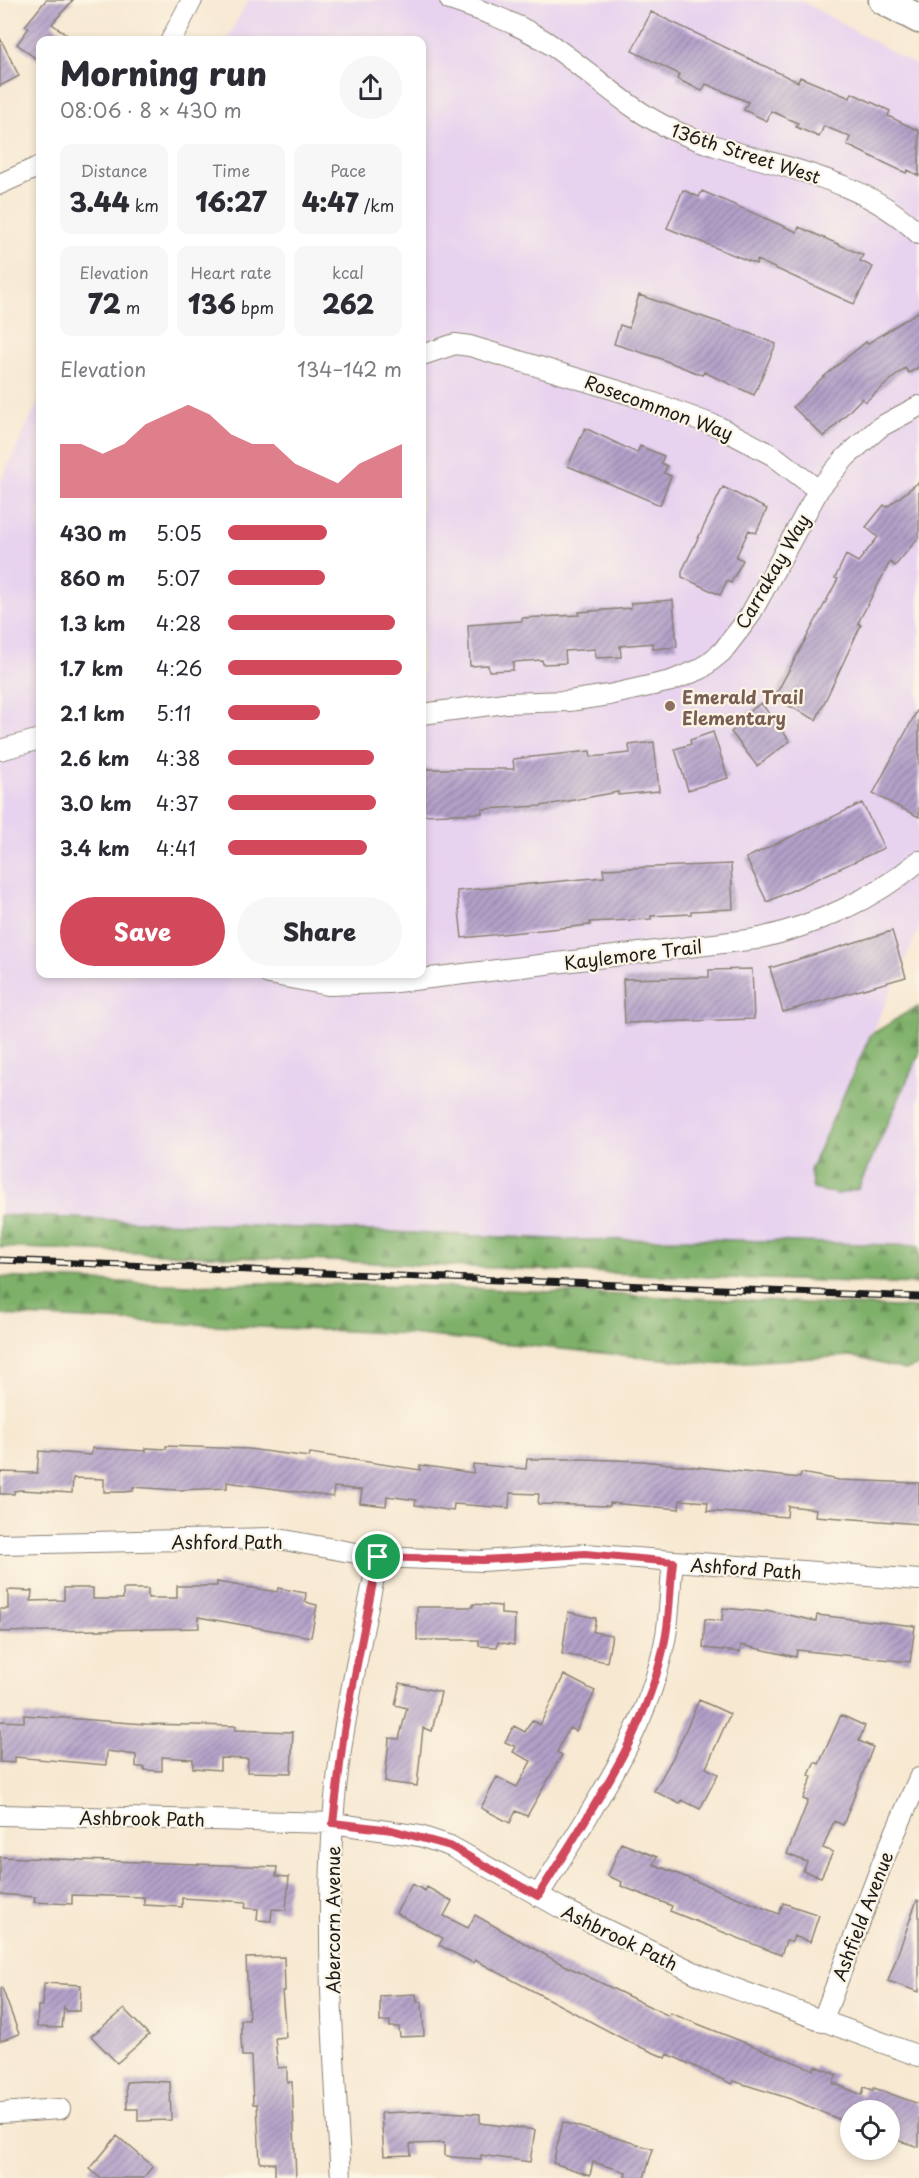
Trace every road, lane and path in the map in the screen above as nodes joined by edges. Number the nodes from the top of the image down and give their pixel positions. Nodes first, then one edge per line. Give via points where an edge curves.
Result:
1 (192, 0) edge
2 (450, 0) edge
3 (883, 0) edge
4 (919, 19) edge
5 (173, 36) edge
6 (36, 168) edge
7 (0, 184) edge
8 (919, 234) edge
9 (426, 354) edge
10 (919, 406) edge
11 (818, 490) junction
12 (426, 714) edge
13 (36, 740) edge
14 (0, 750) edge
15 (919, 861) edge
16 (328, 979) edge
17 (0, 1544) edge
18 (378, 1557) junction
19 (673, 1562) junction
20 (919, 1580) edge
21 (919, 1778) edge
22 (0, 1815) edge
23 (333, 1823) junction
24 (538, 1896) junction
25 (822, 2022) junction
26 (919, 2056) edge
27 (60, 2109) dead end
28 (0, 2113) edge
29 (341, 2178) edge

1 - 5 street
2 - 8 street, 136th Street West via 501,16 543,40 659,123 715,146 826,179 862,194
3 - 4 street
6 - 7 street
9 - 11 street, Rosecommon Way via 455,345 470,346 641,399 735,434 774,456
10 - 11 street, Carrakay Way via 880,427 846,457
11 - 12 street, Carrakay Way via 749,617 722,652 700,669 671,681 569,701
13 - 14 street
15 - 16 street, Kaylemore Trail via 853,904 796,930 756,939 388,983
17 - 18 street, Ashford Path via 273,1538
18 - 19 street, Ashford Path via 482,1560 585,1554
18 - 23 street, Abercorn Avenue via 344,1731
19 - 20 street, Ashford Path
19 - 24 street via 666,1635 648,1699 609,1779
21 - 25 street, Ashfield Avenue
22 - 23 street, Ashbrook Path
23 - 24 street, Ashbrook Path via 392,1830 450,1846
23 - 29 street, Abercorn Avenue via 332,1996
24 - 25 street, Ashbrook Path via 697,1974
25 - 26 street, Ashbrook Path
27 - 28 street

